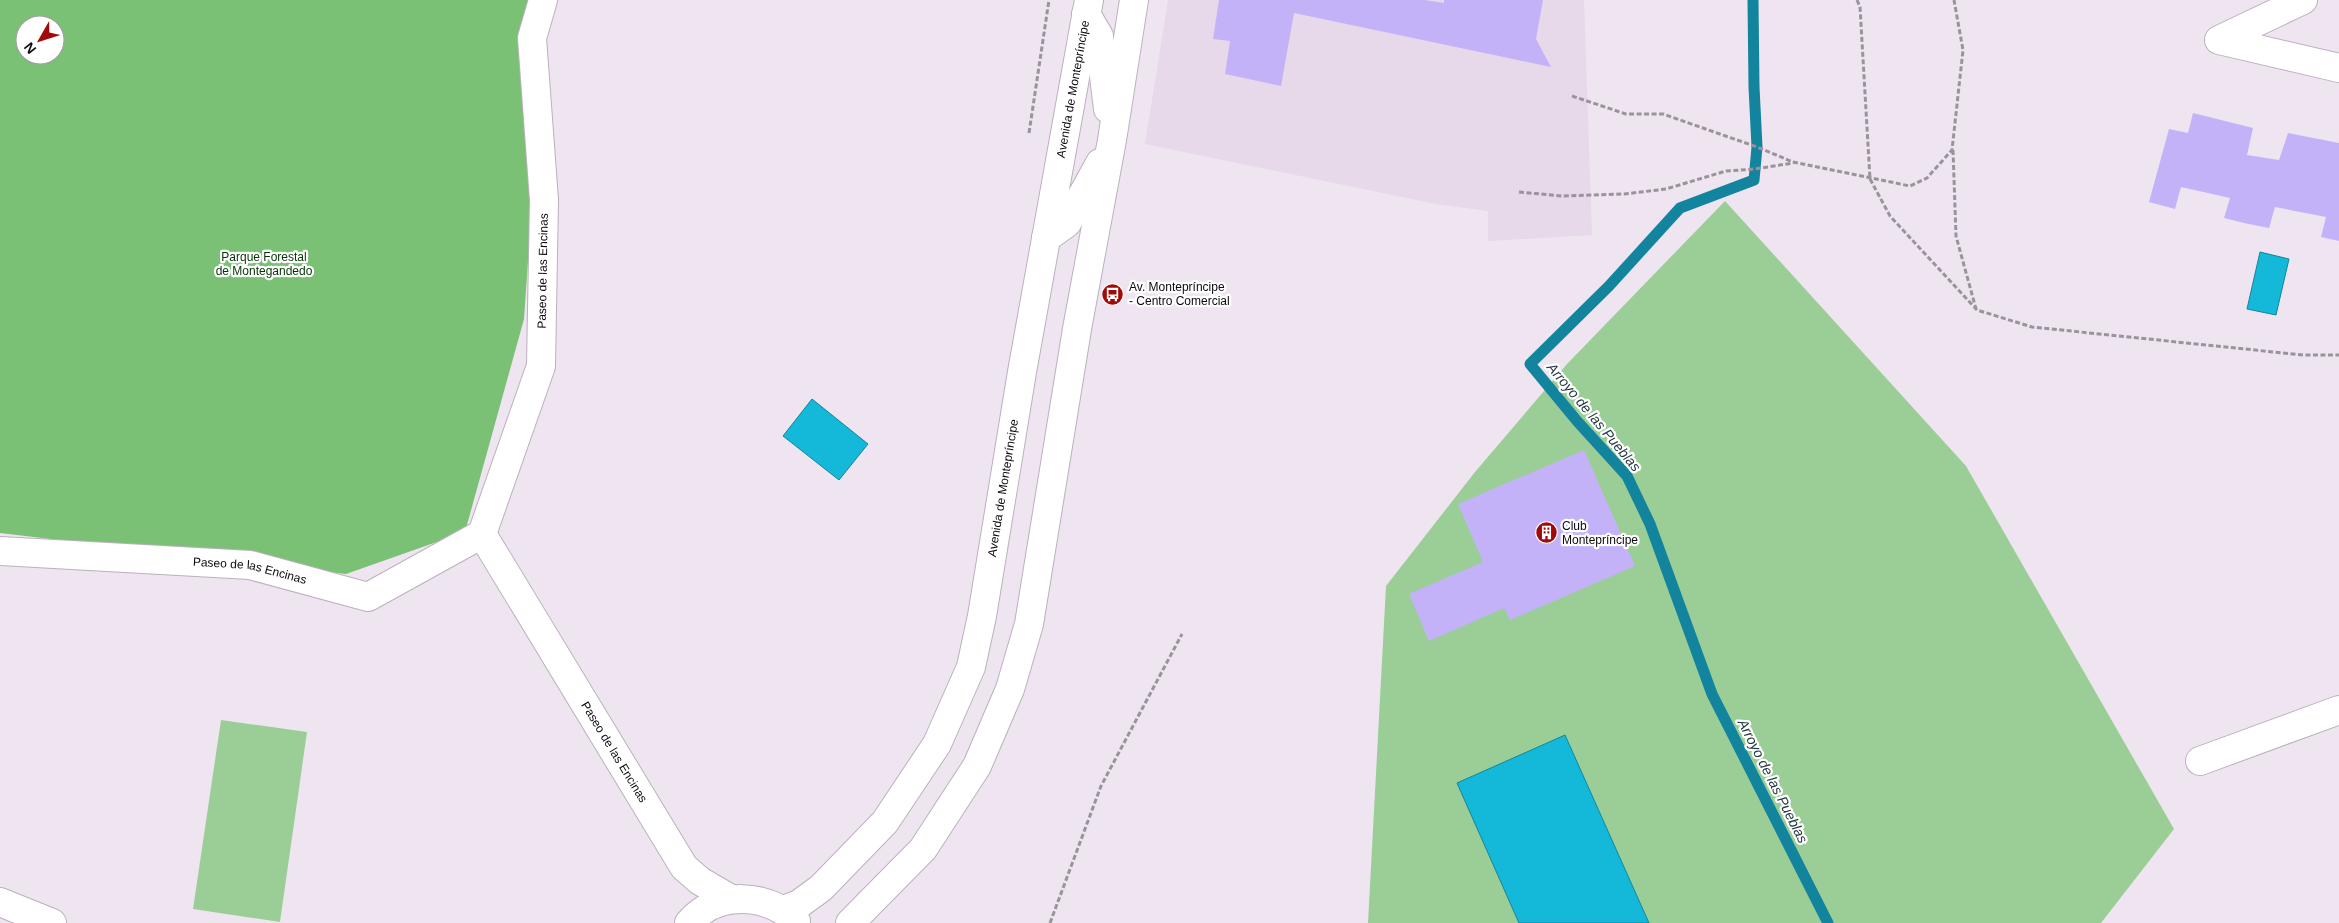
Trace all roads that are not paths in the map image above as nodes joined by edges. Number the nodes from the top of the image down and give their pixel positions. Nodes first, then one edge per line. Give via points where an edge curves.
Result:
1 (543, 0) edge
2 (1134, 0) edge
3 (2303, 0) edge
4 (1088, 7) edge
5 (2339, 68) edge
6 (1112, 140) junction
7 (1046, 238) junction
8 (482, 534) junction
9 (0, 551) edge
10 (2339, 710) edge
11 (2200, 761) dead end
12 (684, 868) junction
13 (731, 899) junction
14 (0, 902) edge
15 (791, 916) edge
16 (689, 922) edge
17 (52, 923) edge
18 (850, 923) edge

1 - 8 street, Paseo de las Encinas via 532,38 544,200 541,366
2 - 6 street
3 - 5 street via 2219,40
4 - 6 street via 1099,36
4 - 7 street, Avenida de Montepríncipe
6 - 7 street via 1067,223
6 - 18 street via 1077,329 1029,624 1010,688 977,766 923,849
7 - 15 street, Avenida de Montepríncipe via 971,667 937,744 884,822 821,888 799,904
8 - 9 street, Paseo de las Encinas via 368,597 250,565
8 - 12 street, Paseo de las Encinas
10 - 11 street
12 - 13 street, Paseo de las Encinas
12 - 16 street, Paseo de las Encinas via 691,908
13 - 15 street, Avenida de Montepríncipe via 758,900
13 - 16 street, Avenida de Montepríncipe via 709,907
14 - 17 street

